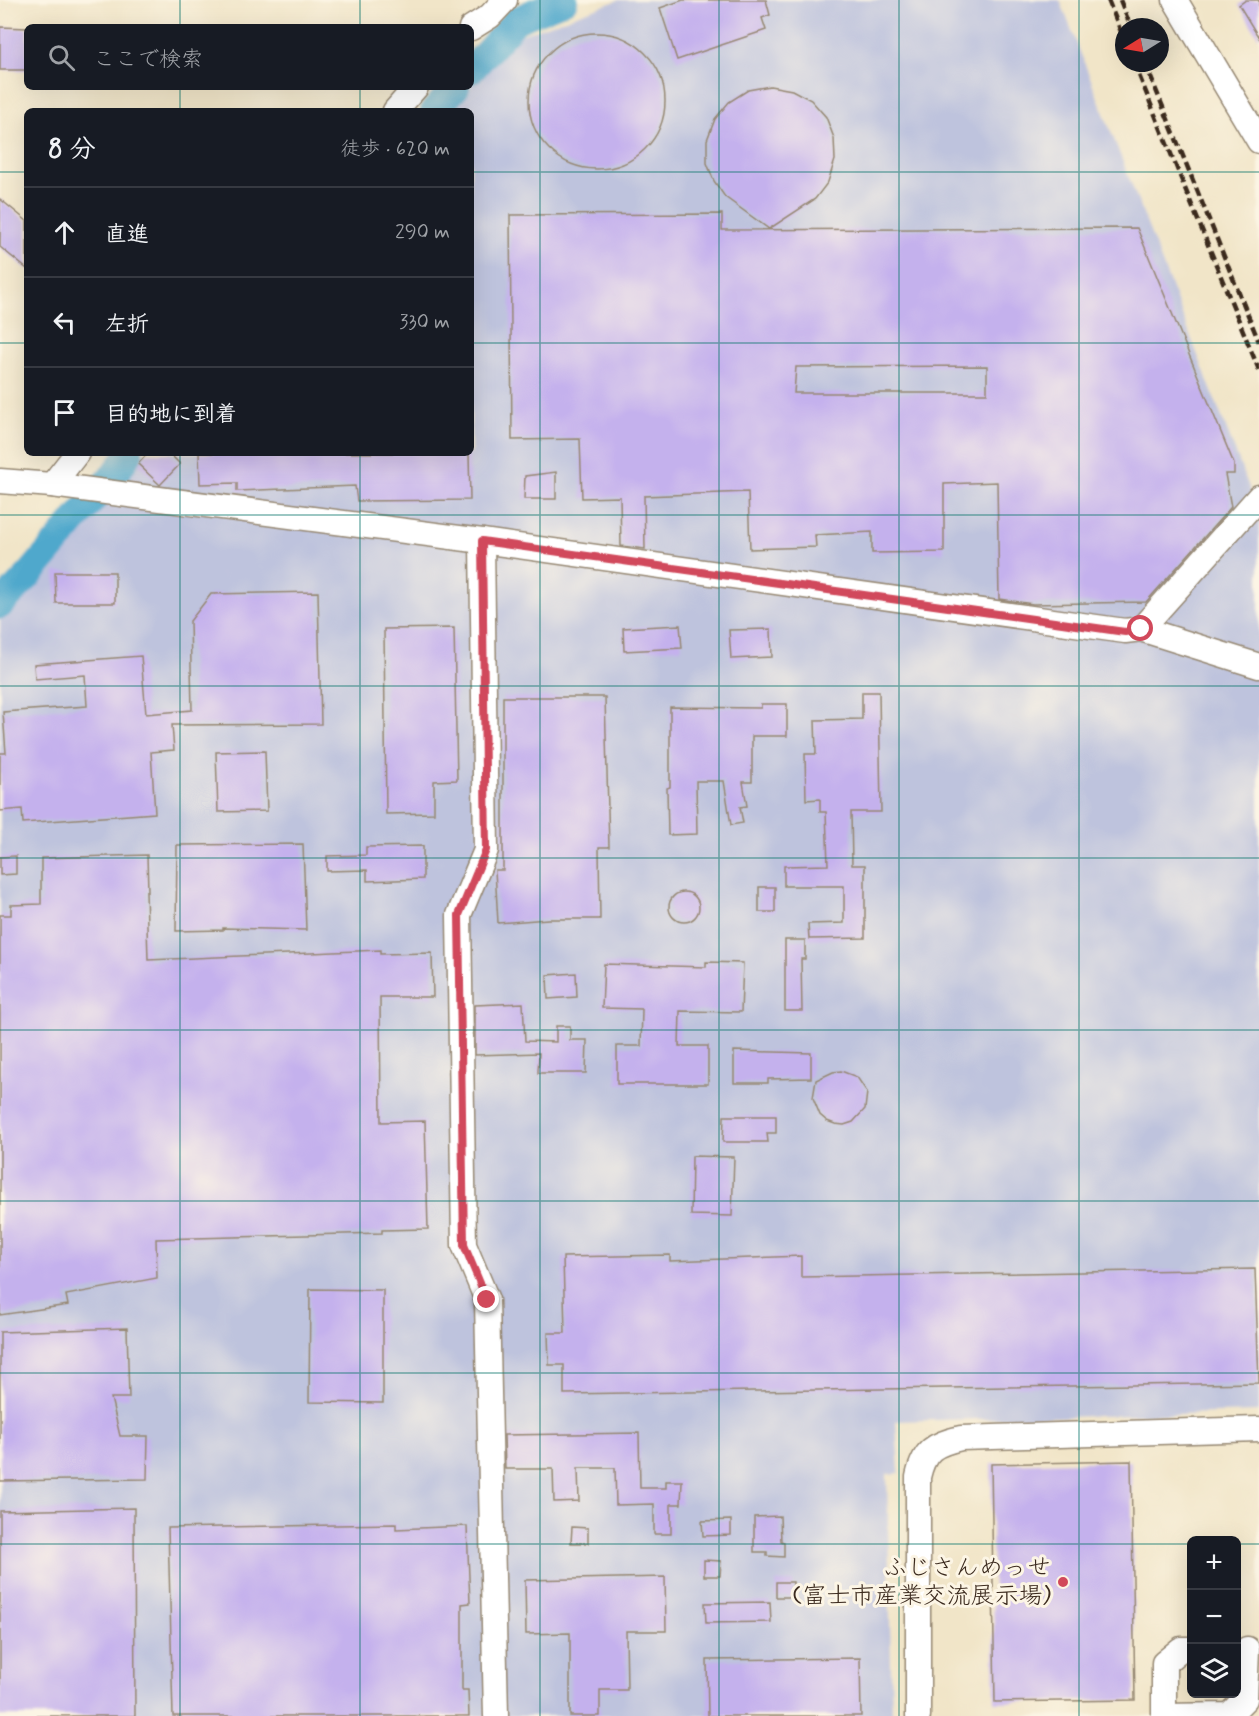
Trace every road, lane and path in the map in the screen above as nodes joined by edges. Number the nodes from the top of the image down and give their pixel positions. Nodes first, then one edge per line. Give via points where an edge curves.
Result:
1 (506, 0) edge
2 (1175, 0) edge
3 (474, 26) edge
4 (413, 90) edge
5 (398, 108) edge
6 (1259, 141) edge
7 (75, 456) edge
8 (0, 481) edge
9 (52, 485) junction
10 (1259, 497) edge
11 (482, 541) junction
12 (1141, 629) junction
13 (1259, 666) edge
14 (1259, 1429) edge
15 (1248, 1648) edge
16 (1187, 1649) edge
17 (496, 1716) edge
18 (918, 1716) edge

1 - 3 street
2 - 6 street
4 - 5 street
7 - 9 street
8 - 9 street
9 - 11 street
10 - 12 street
11 - 12 street via 1125,632
11 - 17 street via 486,850 459,915 464,1245 487,1300
12 - 13 street
14 - 18 street via 961,1438 931,1449 922,1459 918,1477
15 - 16 street via 1245,1699 1229,1715 1164,1716 1164,1663 1181,1649

